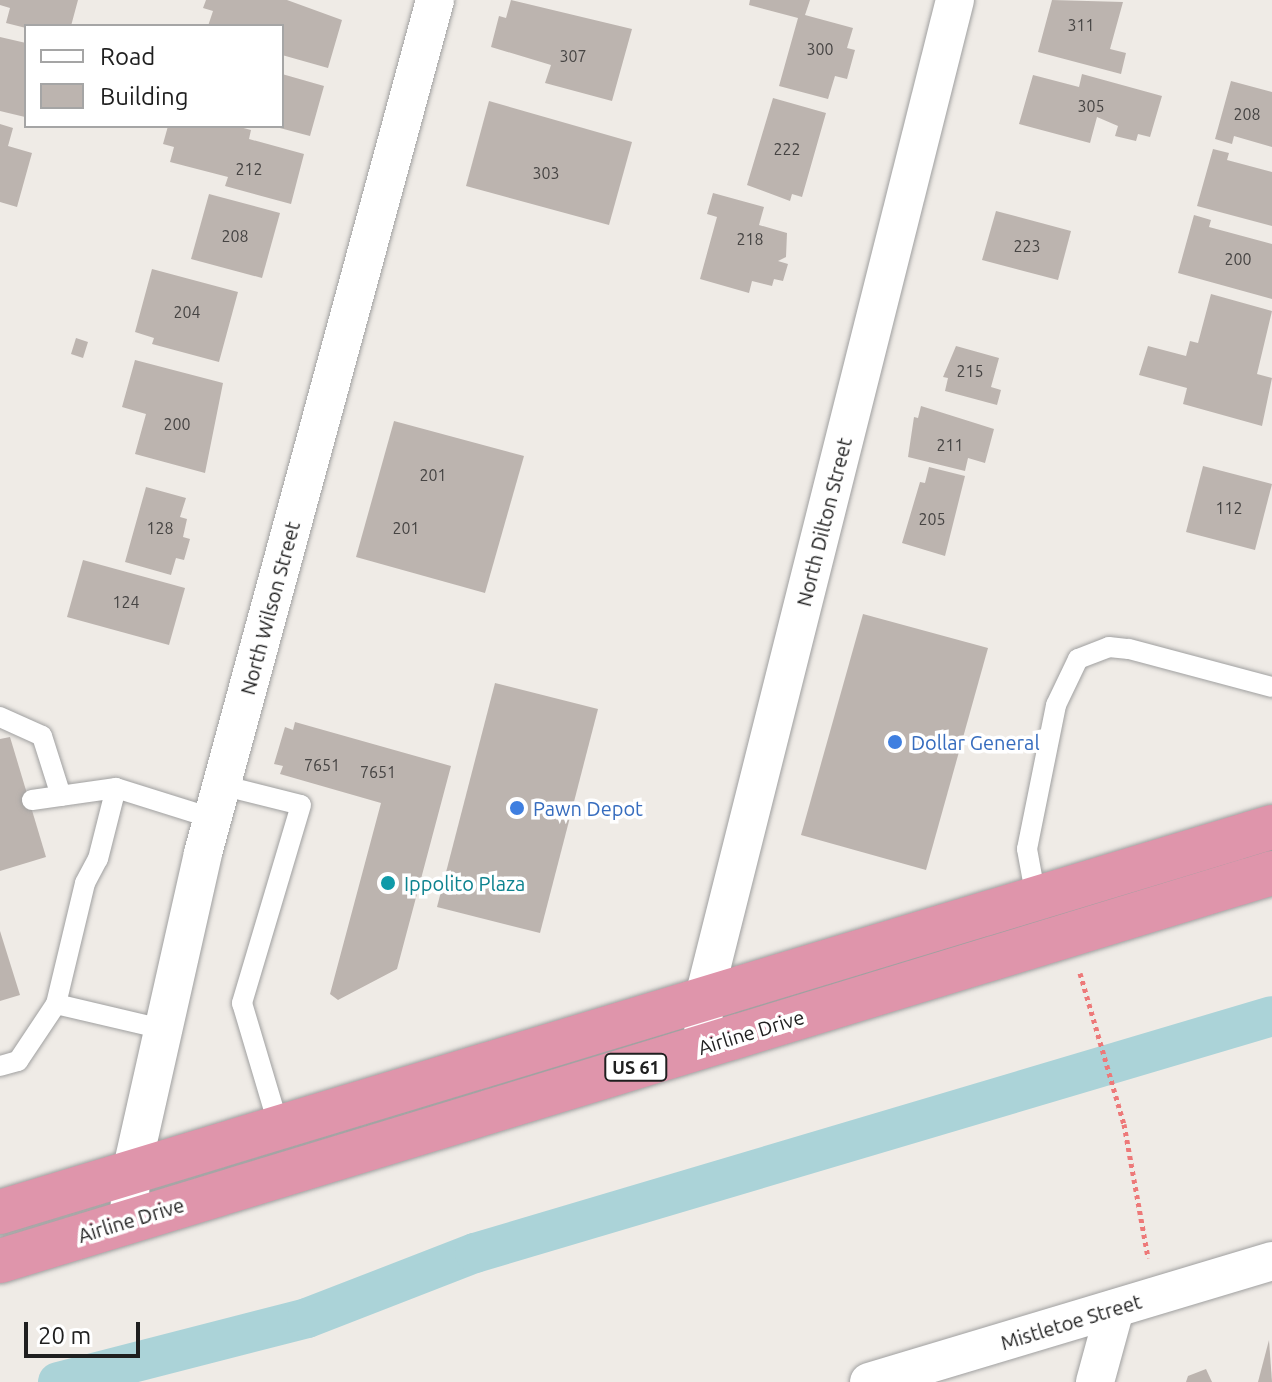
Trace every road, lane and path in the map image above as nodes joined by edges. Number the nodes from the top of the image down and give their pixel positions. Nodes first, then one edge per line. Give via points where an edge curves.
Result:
1 (435, 0) edge
2 (955, 0) edge
3 (1272, 687) edge
4 (0, 717) edge
5 (116, 788) junction
6 (61, 796) junction
7 (32, 800) dead end
8 (217, 802) junction
9 (1272, 827) edge
10 (1272, 873) edge
11 (1036, 898) junction
12 (1085, 989) dead end
13 (704, 997) junction
14 (56, 1004) junction
15 (163, 1029) junction
16 (703, 1046) junction
17 (0, 1066) edge
18 (279, 1127) junction
19 (131, 1173) junction
20 (0, 1212) edge
21 (129, 1221) junction
22 (0, 1261) edge
23 (1272, 1261) edge
24 (1155, 1296) junction
25 (1115, 1309) junction
26 (869, 1382) edge
27 (1095, 1382) edge

1 - 8 street, North Wilson Street
2 - 13 street, North Dilton Street
3 - 11 lane via 1129,649 1109,647 1078,659 1056,705 1027,849
4 - 6 lane via 42,736
5 - 6 lane
5 - 8 lane
5 - 14 lane via 98,859 85,883
6 - 7 lane
8 - 15 street, North Wilson Street
8 - 18 lane via 301,805 242,1003
9 - 11 highway, US 61
10 - 16 highway, Airline Drive / US 61
11 - 13 highway, US 61
12 - 24 path via 1124,1124
13 - 16 street, North Dilton Street
13 - 18 highway, US 61
14 - 15 lane
14 - 17 lane via 18,1061
15 - 19 street, North Wilson Street
16 - 21 highway, Airline Drive / US 61
18 - 19 highway, US 61
19 - 20 highway, US 61
19 - 21 street, North Wilson Street
21 - 22 highway, Airline Drive / US 61
23 - 24 street, Mistletoe Street
24 - 25 street, Mistletoe Street
25 - 26 street, Mistletoe Street
25 - 27 street

